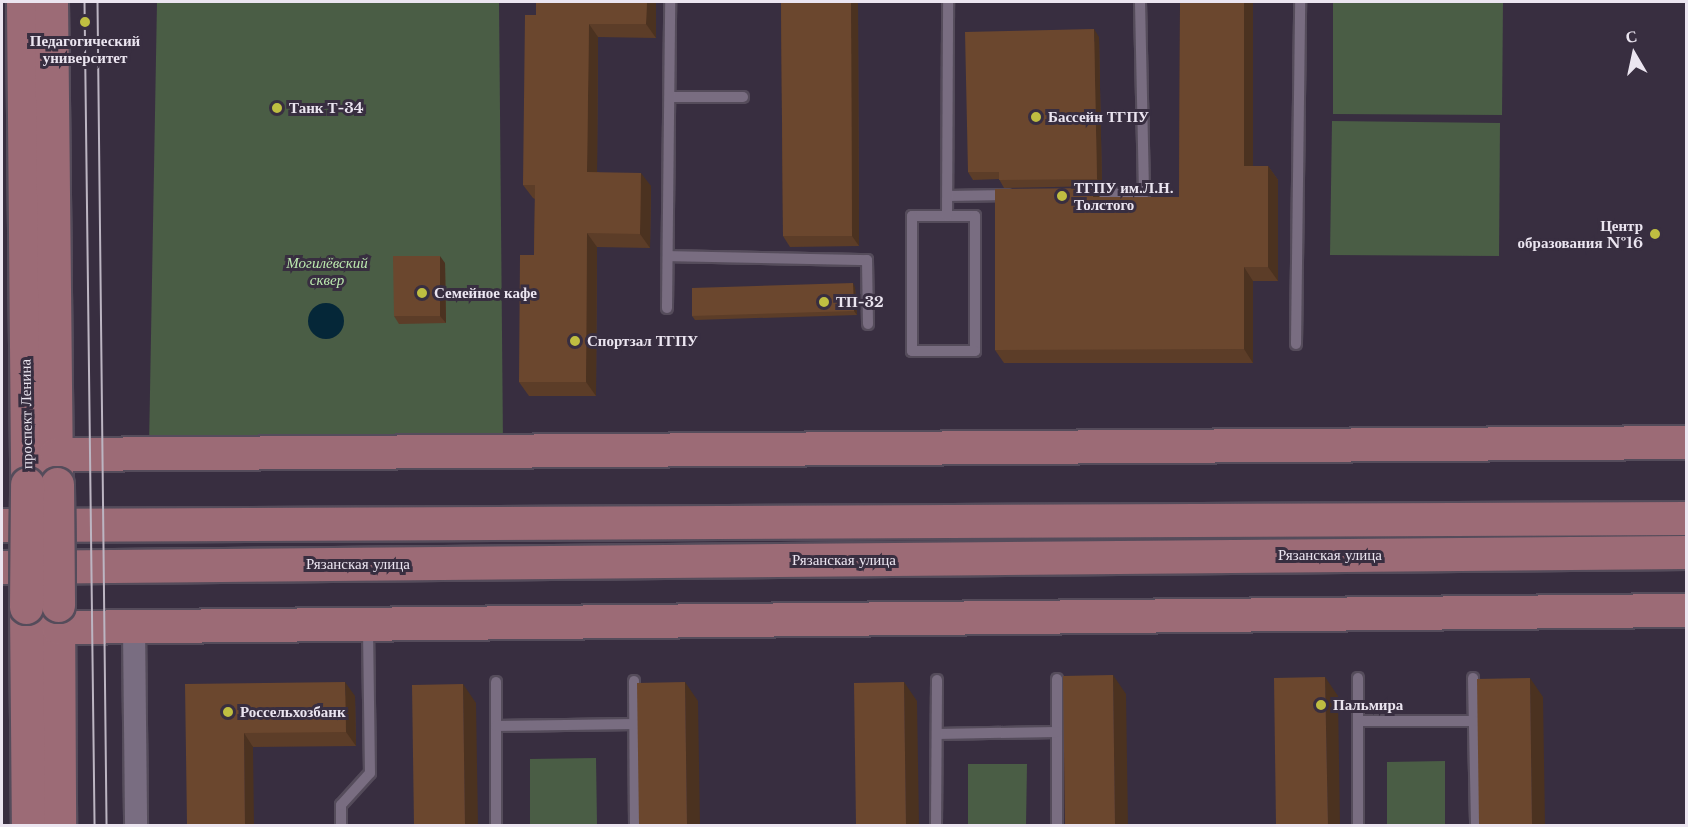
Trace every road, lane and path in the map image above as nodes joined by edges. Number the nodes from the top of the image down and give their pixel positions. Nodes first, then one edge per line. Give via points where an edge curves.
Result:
1 (23, 2) edge
2 (51, 2) edge
3 (670, 2) edge
4 (948, 2) edge
5 (1140, 2) edge
6 (1300, 2) edge
7 (670, 96) junction
8 (743, 97) dead end
9 (1074, 194) edge
10 (1017, 195) edge
11 (948, 196) junction
12 (948, 216) junction
13 (668, 255) junction
14 (667, 308) dead end
15 (868, 324) dead end
16 (1296, 344) dead end
17 (14, 406) edge
18 (1686, 442) edge
19 (46, 474) junction
20 (1686, 518) edge
21 (2, 525) edge
22 (1686, 552) edge
23 (2, 567) edge
24 (1686, 609) edge
25 (47, 613) junction
26 (368, 625) junction
27 (134, 627) junction
28 (1359, 678) dead end
29 (1473, 678) dead end
30 (1057, 679) dead end
31 (937, 680) dead end
32 (634, 681) dead end
33 (496, 682) dead end
34 (14, 683) edge
35 (1359, 721) junction
36 (1473, 721) junction
37 (634, 724) junction
38 (496, 726) junction
39 (1057, 732) junction
40 (937, 734) junction
41 (28, 825) edge
42 (59, 825) edge
43 (136, 825) edge
44 (341, 825) edge
45 (496, 825) edge
46 (635, 825) edge
47 (936, 825) edge
48 (1058, 825) edge
49 (1358, 825) edge
50 (1476, 825) edge

1 - 17 main road, проспект Ленина
2 - 19 main road, проспект Ленина
3 - 7 lane
4 - 11 lane
5 - 9 lane via 1143,194
6 - 16 lane
7 - 8 lane
7 - 13 lane
10 - 11 lane
11 - 12 lane
12 - 12 lane via 912,216 912,351 975,351 975,216
13 - 14 lane
13 - 15 lane via 867,260
17 - 19 main road, проспект Ленина
18 - 19 main road
19 - 25 main road, проспект Ленина, bridge
20 - 21 main road
22 - 23 main road, Рязанская улица
24 - 26 main road
25 - 27 main road
25 - 34 main road, проспект Ленина
25 - 42 main road, проспект Ленина
26 - 27 main road
26 - 44 lane via 370,773 341,805
27 - 43 street
28 - 35 lane
29 - 36 lane
30 - 39 lane
31 - 40 lane
32 - 37 lane
33 - 38 lane
34 - 41 main road, проспект Ленина
35 - 36 lane
35 - 49 lane
36 - 50 lane
37 - 38 lane
37 - 46 lane
38 - 45 lane
39 - 40 lane
39 - 48 lane
40 - 47 lane

